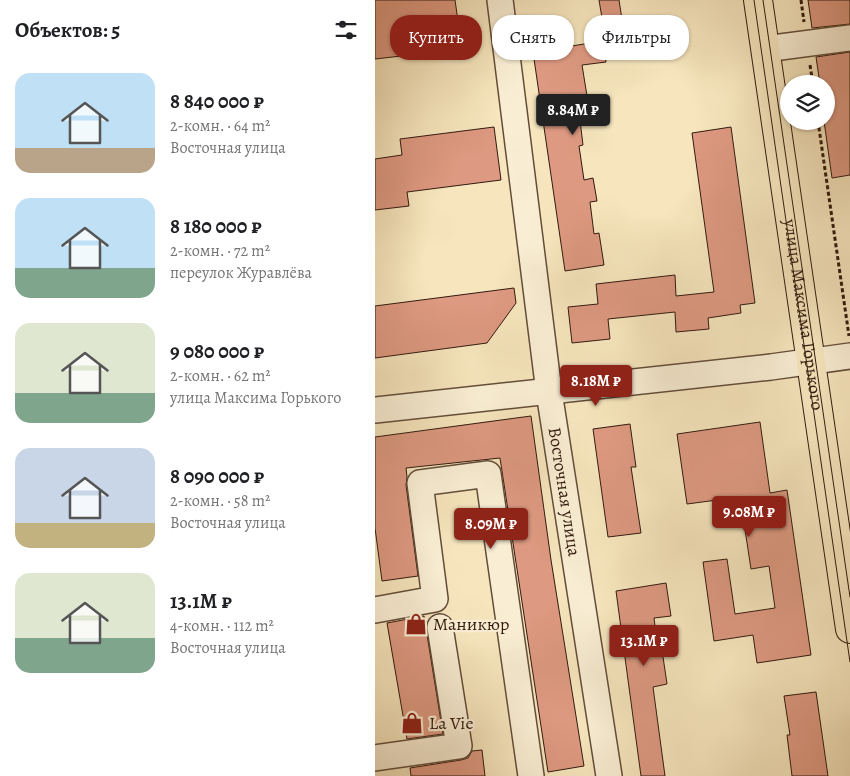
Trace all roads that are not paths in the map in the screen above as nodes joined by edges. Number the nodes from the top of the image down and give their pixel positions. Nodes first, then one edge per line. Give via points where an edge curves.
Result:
1 (500, 0) edge
2 (758, 0) edge
3 (850, 38) edge
4 (765, 49) junction
5 (850, 356) edge
6 (812, 361) junction
7 (549, 392) junction
8 (375, 410) edge
9 (842, 514) edge
10 (375, 610) edge
11 (440, 627) dead end
12 (850, 629) edge
13 (375, 758) edge
14 (531, 776) edge
15 (606, 776) edge

1 - 7 street, Восточная улица
2 - 4 main road, улица Максима Горького
3 - 4 street
4 - 6 main road, улица Максима Горького
5 - 6 street
6 - 7 street
6 - 9 main road, улица Максима Горького
7 - 8 street
7 - 15 street, Восточная улица
9 - 12 main road, улица Максима Горького
10 - 14 street via 435,599 420,483 487,474
11 - 13 street via 459,746

